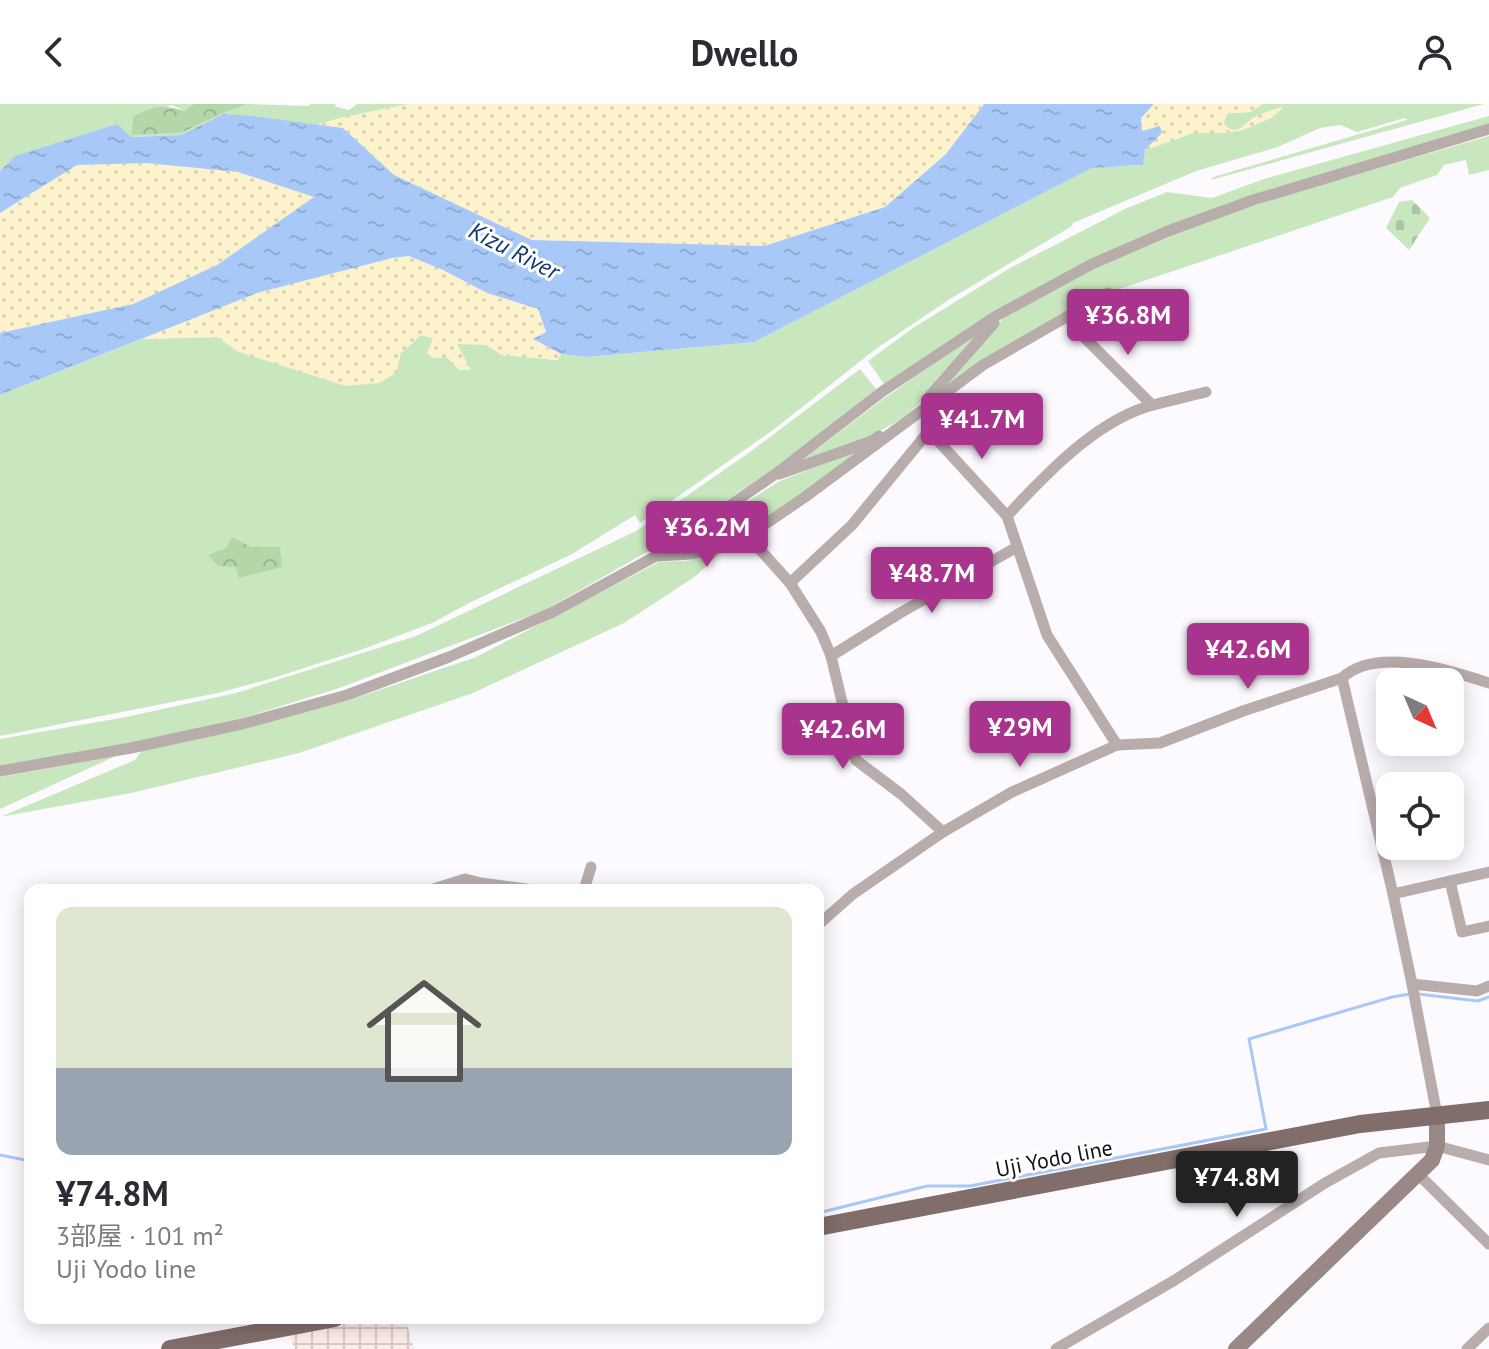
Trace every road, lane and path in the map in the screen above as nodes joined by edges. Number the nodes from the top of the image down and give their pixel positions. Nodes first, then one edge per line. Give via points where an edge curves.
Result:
1 (1489, 129) edge
2 (1108, 293) dead end
3 (996, 316) junction
4 (1079, 332) dead end
5 (1206, 392) dead end
6 (1152, 405) junction
7 (906, 422) junction
8 (929, 431) junction
9 (774, 475) junction
10 (1007, 516) junction
11 (748, 536) junction
12 (1017, 547) junction
13 (656, 556) junction
14 (790, 583) junction
15 (831, 656) junction
16 (1342, 678) junction
17 (1489, 683) edge
18 (1117, 745) junction
19 (0, 771) edge
20 (943, 832) junction
21 (591, 867) dead end
22 (1489, 872) edge
23 (1450, 881) junction
24 (449, 884) edge
25 (476, 884) edge
26 (586, 884) edge
27 (1393, 894) junction
28 (824, 920) edge
29 (1489, 926) edge
30 (1412, 984) junction
31 (1489, 986) edge
32 (1489, 1110) edge
33 (1437, 1115) junction
34 (1437, 1146) junction
35 (1489, 1160) edge
36 (1419, 1175) junction
37 (824, 1226) edge
38 (1489, 1244) edge
39 (303, 1324) edge
40 (1489, 1328) edge
41 (170, 1349) edge
42 (1056, 1349) edge
43 (1236, 1349) edge
44 (1467, 1349) edge

1 - 3 street via 1168,231 1092,264
2 - 7 street via 983,365
3 - 7 street
3 - 9 street via 883,391
4 - 6 street
5 - 6 street
6 - 10 street via 1088,440
7 - 8 street via 917,434
7 - 9 street via 872,441
7 - 11 street
8 - 10 street
8 - 14 street via 852,525
9 - 13 street
10 - 12 street
11 - 13 street via 692,554
11 - 14 street
12 - 15 street
12 - 18 street via 1047,635
13 - 19 street via 553,612 347,695 242,724
14 - 15 street
15 - 20 street via 856,760
16 - 17 street via 1349,671 1387,662 1430,666
16 - 18 street via 1160,743
16 - 27 street
18 - 20 street via 1012,792
20 - 28 street
21 - 26 street
22 - 23 street
23 - 27 street
23 - 29 street via 1462,932
24 - 25 street via 465,879
27 - 30 street
30 - 31 street via 1477,991
30 - 33 street
32 - 33 main road, Uji Yodo line
33 - 34 street
33 - 37 main road, Uji Yodo line via 1360,1124
34 - 35 street
34 - 36 street
34 - 42 street via 1379,1153
36 - 38 street
36 - 43 street
39 - 41 main road
40 - 44 street

